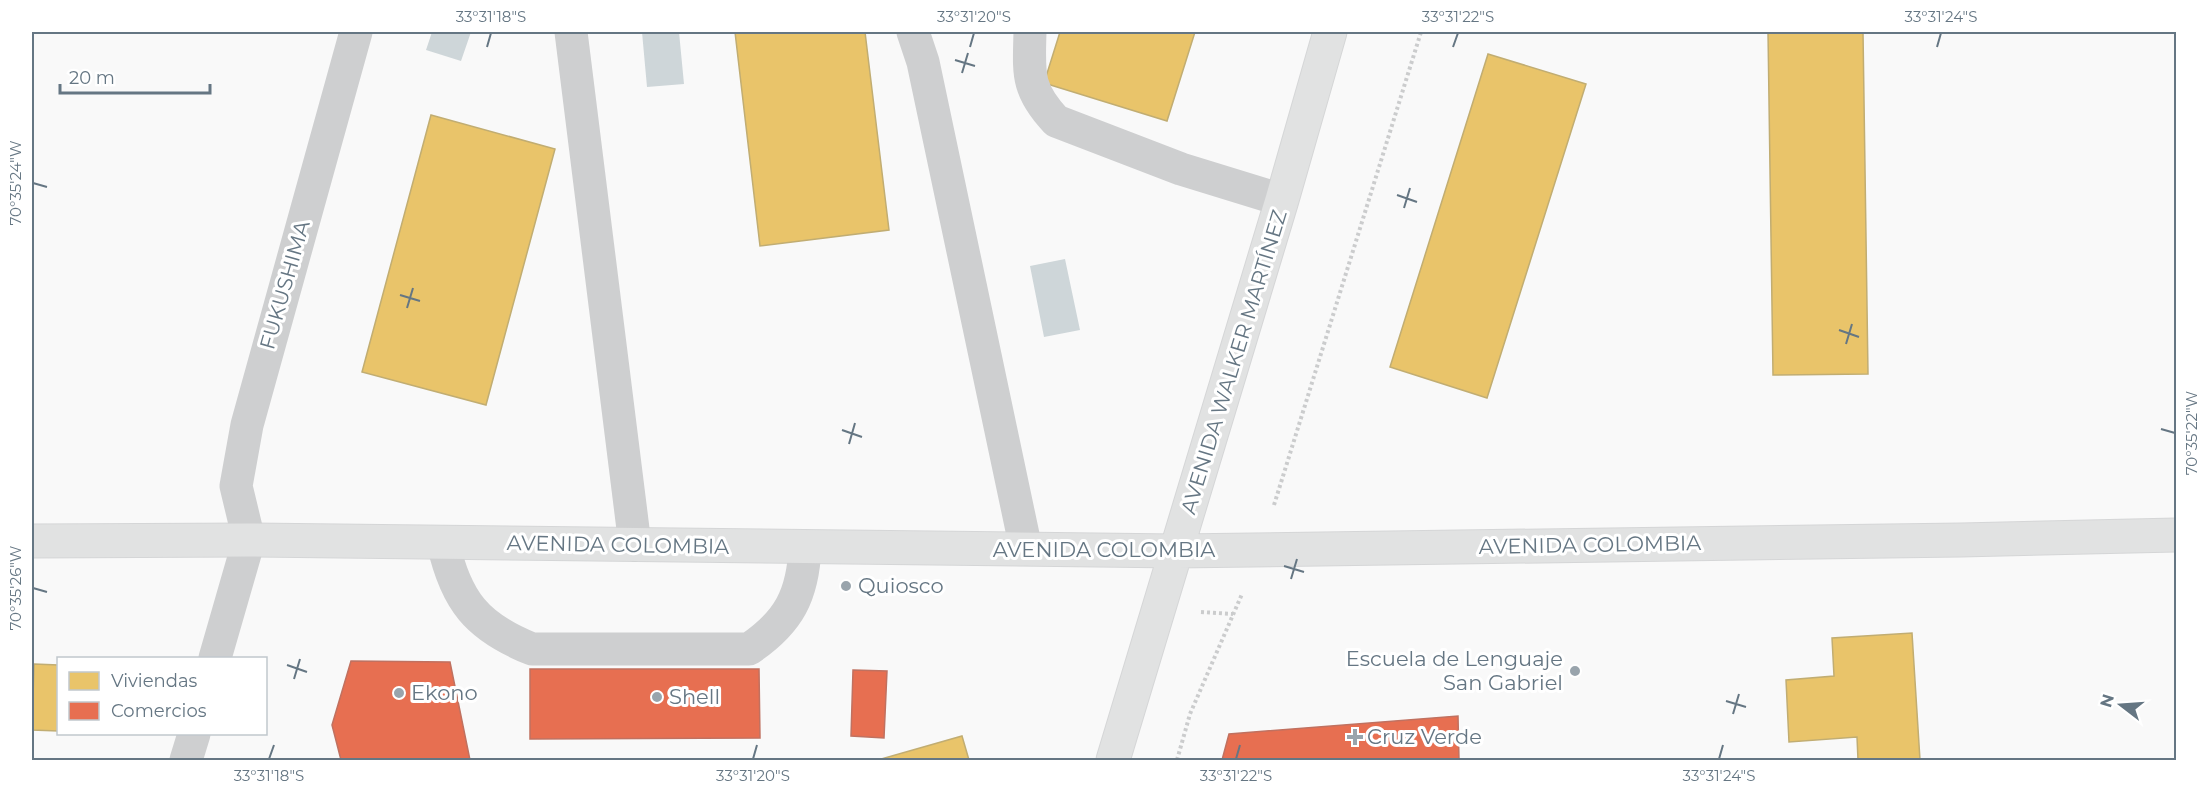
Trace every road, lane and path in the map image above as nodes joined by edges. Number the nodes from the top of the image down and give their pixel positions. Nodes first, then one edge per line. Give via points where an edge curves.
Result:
1 (356, 32) edge
2 (571, 32) edge
3 (913, 32) edge
4 (1030, 32) edge
5 (1330, 32) edge
6 (1421, 32) edge
7 (1282, 200) junction
8 (2176, 535) edge
9 (249, 540) junction
10 (32, 541) edge
11 (443, 543) junction
12 (635, 545) junction
13 (805, 547) junction
14 (1026, 549) junction
15 (1261, 550) junction
16 (1177, 551) junction
17 (215, 657) edge
18 (194, 735) edge
19 (186, 760) edge
20 (1113, 760) edge
21 (1177, 760) edge

1 - 9 street, FUKUSHIMA via 246,425 236,486
2 - 12 street
3 - 14 street via 928,86
4 - 7 street via 1029,75 1042,105 1056,121 1181,169
5 - 7 main road, AVENIDA WALKER MARTÍNEZ
6 - 15 path
7 - 16 main road, AVENIDA WALKER MARTÍNEZ
8 - 15 main road, AVENIDA COLOMBIA
9 - 10 main road, AVENIDA COLOMBIA
9 - 11 main road, AVENIDA COLOMBIA
9 - 17 street
11 - 12 main road, AVENIDA COLOMBIA
11 - 13 street via 448,566 469,607 507,639 532,649 749,649 789,612 799,592
12 - 13 main road, AVENIDA COLOMBIA
13 - 14 main road, AVENIDA COLOMBIA
14 - 16 main road, AVENIDA COLOMBIA
15 - 16 main road, AVENIDA COLOMBIA
15 - 21 path via 1190,714
16 - 20 main road, AVENIDA WALKER MARTÍNEZ
18 - 19 street

